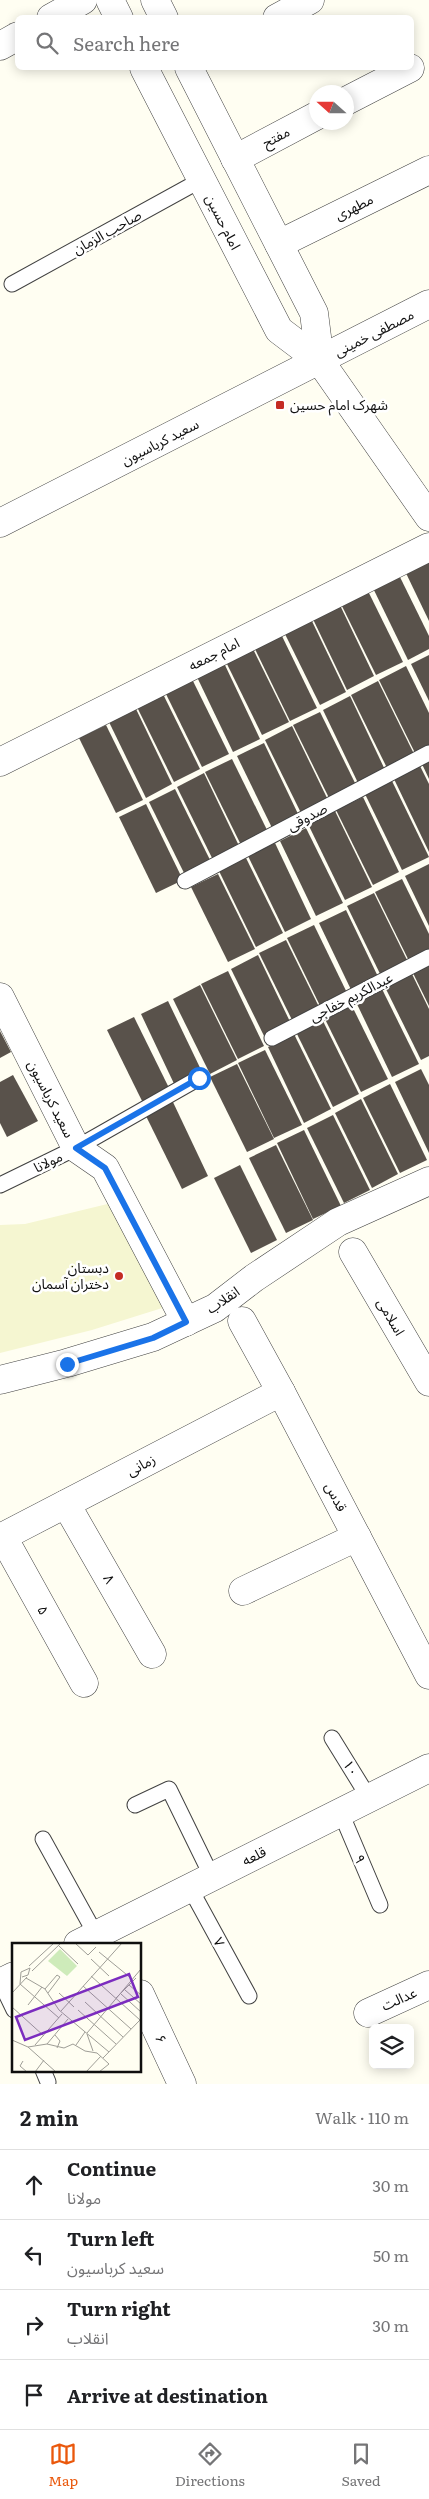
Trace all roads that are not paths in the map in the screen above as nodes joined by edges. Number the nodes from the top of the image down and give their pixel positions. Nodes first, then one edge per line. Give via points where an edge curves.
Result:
1 (83, 0) edge
2 (110, 0) edge
3 (155, 0) edge
4 (310, 0) edge
5 (56, 15) edge
6 (117, 15) edge
7 (162, 15) edge
8 (282, 15) edge
9 (15, 38) edge
10 (0, 46) edge
11 (429, 58) edge
12 (414, 66) edge
13 (145, 70) edge
14 (190, 70) edge
15 (405, 70) edge
16 (354, 97) edge
17 (309, 120) edge
18 (235, 159) junction
19 (429, 170) edge
20 (201, 180) junction
21 (279, 244) junction
22 (12, 284) dead end
23 (429, 304) edge
24 (320, 361) junction
25 (429, 517) edge
26 (0, 523) edge
27 (429, 547) edge
28 (429, 753) edge
29 (0, 762) edge
30 (185, 881) dead end
31 (429, 957) edge
32 (0, 997) edge
33 (272, 1038) dead end
34 (199, 1078) dead end
35 (76, 1148) junction
36 (429, 1181) edge
37 (0, 1186) edge
38 (353, 1252) dead end
39 (242, 1321) dead end
40 (186, 1322) junction
41 (0, 1380) edge
42 (429, 1382) edge
43 (281, 1392) junction
44 (66, 1504) junction
45 (358, 1537) junction
46 (2, 1538) edge
47 (243, 1591) dead end
48 (152, 1654) dead end
49 (429, 1675) edge
50 (84, 1683) dead end
51 (332, 1738) dead end
52 (429, 1768) edge
53 (369, 1798) junction
54 (135, 1805) dead end
55 (341, 1813) junction
56 (43, 1839) dead end
57 (201, 1882) junction
58 (380, 1905) dead end
59 (100, 1938) edge
60 (5, 1981) edge
61 (429, 1985) edge
62 (141, 1996) edge
63 (249, 1996) dead end
64 (12, 2004) edge
65 (368, 2013) dead end
66 (182, 2084) edge

1 - 5 street
2 - 6 street
3 - 7 street
4 - 8 street
9 - 10 street
11 - 12 street
13 - 20 street, امام حسین
14 - 18 street, امام حسین
15 - 16 street
17 - 18 street, مفتح
18 - 21 street, امام حسین
19 - 21 street, مطهری
20 - 22 lane, صاحب الزمان
20 - 24 street, امام حسین via 280,330
21 - 24 street, امام حسین via 314,313
23 - 24 street, مصطفی خمینی
24 - 25 street, امام حسین
24 - 26 street, سعید کرباسیون
27 - 29 street, امام جمعه
28 - 30 lane, صدوقی
31 - 33 lane, عبدالکریم خفاجی
32 - 35 street, سعید کرباسیون
34 - 35 lane, مولانا
35 - 37 lane, مولانا
35 - 40 street, سعید کرباسیون via 105,1168
36 - 40 street, انقلاب via 338,1222 215,1308
38 - 42 street, اسلامی
39 - 43 street, قدس
40 - 41 street, انقلاب via 153,1338
43 - 44 street, زمانی
43 - 45 street, قدس
44 - 46 street, زمانی
44 - 48 street, ۸
45 - 47 street
45 - 49 street, قدس
46 - 50 street, ۵
51 - 53 lane, ۱۰
52 - 53 street, قلعه
53 - 55 street, قلعه
54 - 57 lane via 169,1789
55 - 57 street, قلعه
55 - 58 lane, ۹
56 - 59 lane
57 - 59 street, قلعه
57 - 63 lane, ۷
60 - 64 lane
61 - 65 street, عدالت
62 - 66 street, ۶

